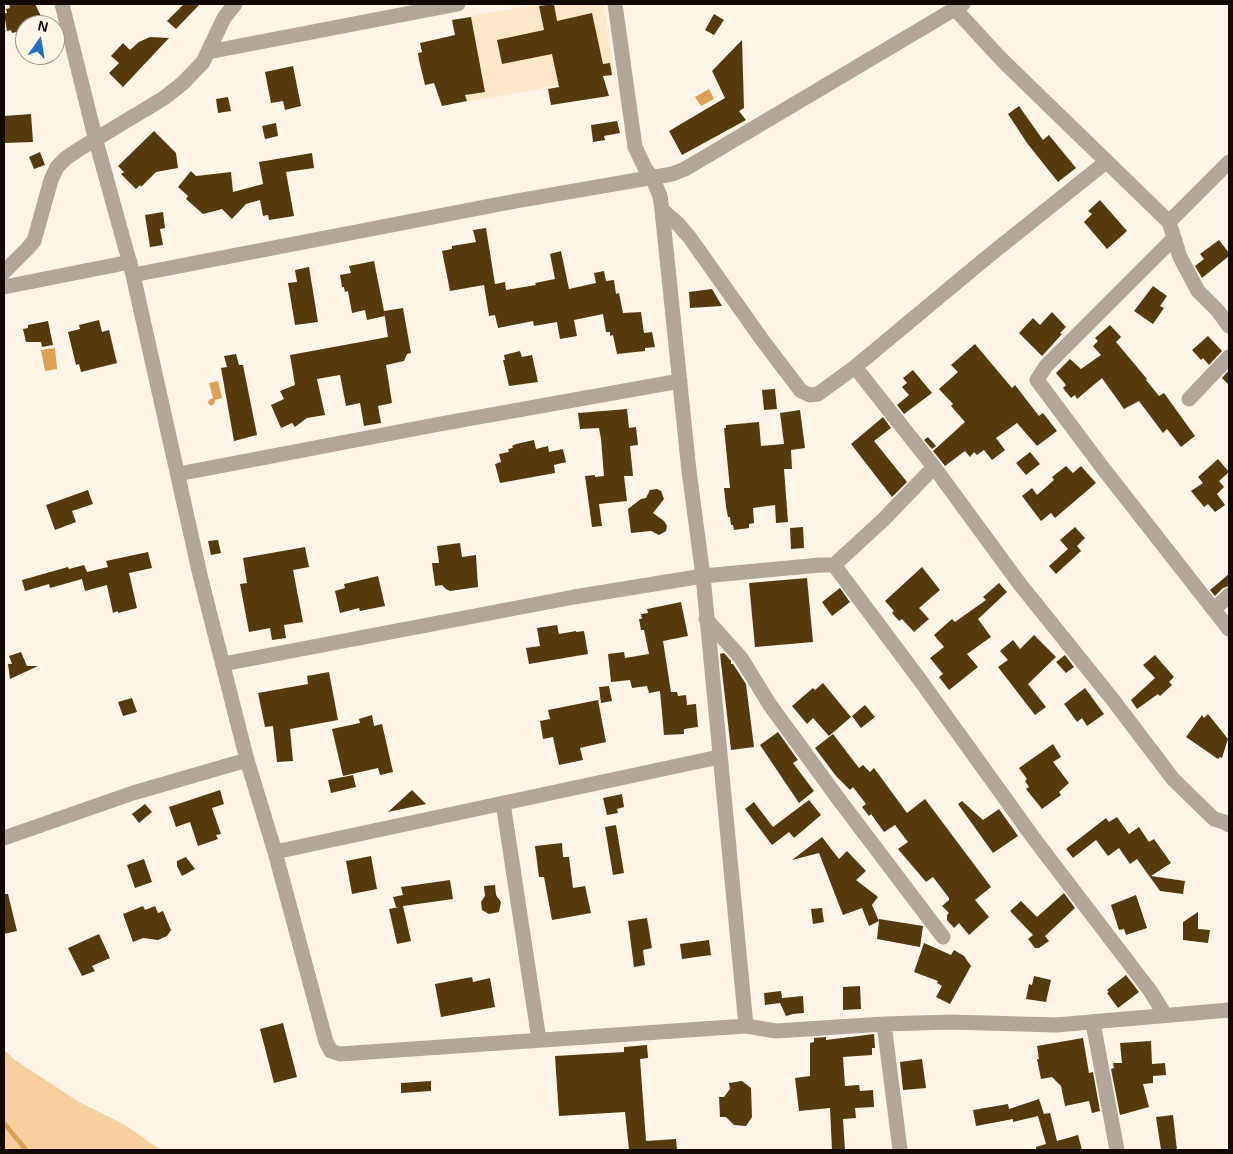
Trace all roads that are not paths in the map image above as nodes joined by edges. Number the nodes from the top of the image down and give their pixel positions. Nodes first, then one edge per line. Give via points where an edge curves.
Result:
1 (62, 4) edge
2 (235, 4) edge
3 (458, 4) edge
4 (615, 4) edge
5 (958, 6) edge
6 (208, 52) junction
7 (96, 141) junction
8 (1106, 162) junction
9 (1229, 162) edge
10 (652, 177) junction
11 (662, 210) junction
12 (1168, 222) junction
13 (1174, 238) junction
14 (131, 268) junction
15 (4, 272) edge
16 (4, 287) edge
17 (1229, 326) edge
18 (1229, 357) edge
19 (855, 367) junction
20 (680, 381) junction
21 (1189, 399) dead end
22 (934, 467) junction
23 (178, 474) junction
24 (834, 565) junction
25 (703, 576) junction
26 (1229, 594) edge
27 (1215, 609) junction
28 (706, 619) junction
29 (1229, 629) edge
30 (223, 664) junction
31 (719, 756) junction
32 (247, 760) junction
33 (502, 803) junction
34 (1229, 825) edge
35 (4, 838) edge
36 (275, 852) junction
37 (943, 937) dead end
38 (1229, 1010) edge
39 (1165, 1015) junction
40 (1093, 1023) junction
41 (884, 1024) junction
42 (746, 1026) junction
43 (538, 1040) junction
44 (900, 1150) edge
45 (1117, 1150) edge

1 - 7 street
2 - 6 street via 224,18
3 - 6 street
4 - 10 street via 636,147
5 - 8 street via 1002,60
5 - 10 street via 685,169
6 - 7 street via 183,83
7 - 14 street
7 - 15 street via 57,166 34,241
8 - 12 street
8 - 19 street
9 - 12 street
10 - 11 street
10 - 14 street
11 - 19 street via 690,238 801,391 818,394
11 - 20 street
12 - 13 street
13 - 17 street via 1198,291
13 - 27 street via 1046,366 1038,380
14 - 16 street
14 - 23 street
18 - 21 street
19 - 22 street
20 - 23 street
20 - 25 street
22 - 24 street
22 - 34 street via 1019,583 1173,779 1214,819
23 - 30 street
24 - 25 street
24 - 39 street
25 - 28 street
25 - 30 street via 574,597
26 - 27 street
27 - 29 street
28 - 31 street
28 - 37 street via 741,658 770,705
30 - 32 street
31 - 33 street
31 - 42 street
32 - 35 street via 142,790
32 - 36 street
33 - 36 street
33 - 43 street
36 - 43 street via 331,1051 340,1054
38 - 39 street
39 - 40 street
40 - 41 street
40 - 45 street
41 - 42 street via 776,1031
41 - 44 street
42 - 43 street

